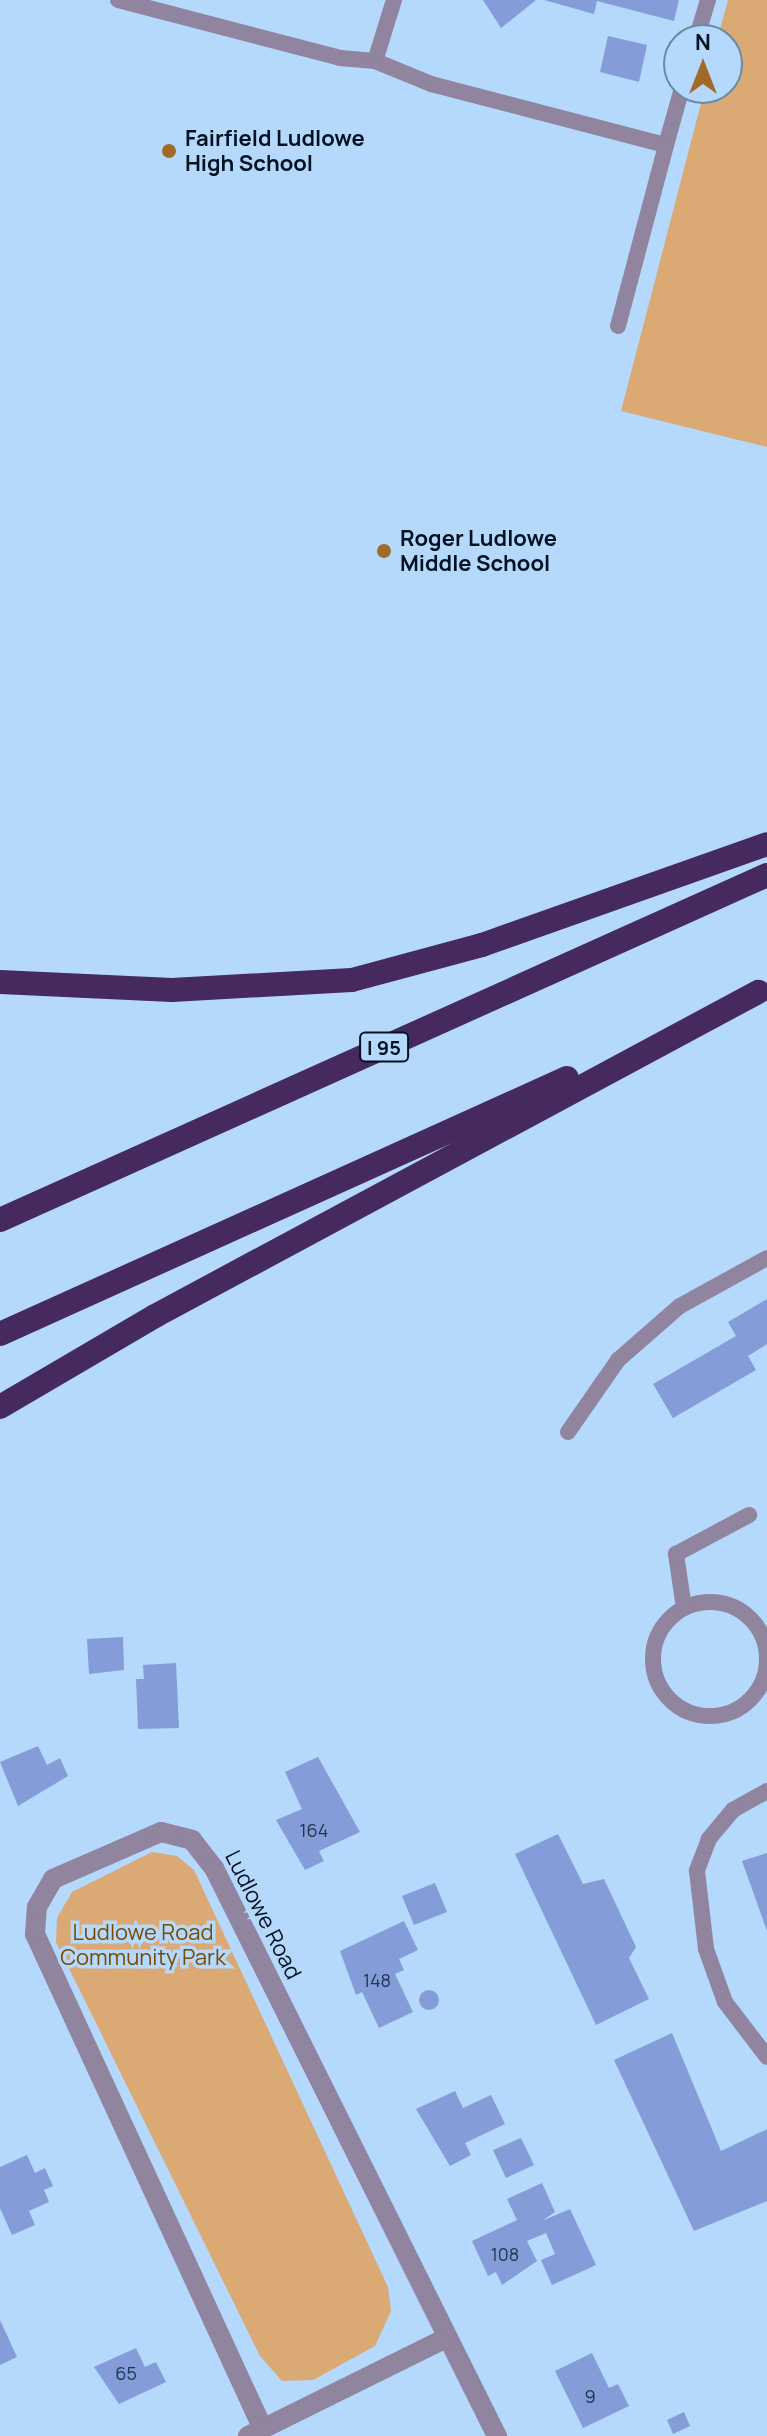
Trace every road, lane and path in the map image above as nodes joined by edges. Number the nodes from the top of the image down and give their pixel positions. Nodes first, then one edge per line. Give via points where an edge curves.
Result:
1 (118, 0) edge
2 (394, 0) edge
3 (708, 0) edge
4 (701, 24) edge
5 (375, 61) junction
6 (678, 104) edge
7 (666, 145) junction
8 (618, 326) dead end
9 (767, 844) edge
10 (767, 875) edge
11 (0, 982) edge
12 (762, 990) edge
13 (0, 1220) edge
14 (767, 1258) edge
15 (0, 1334) edge
16 (0, 1407) edge
17 (568, 1432) dead end
18 (749, 1515) dead end
19 (684, 1608) junction
20 (762, 1624) edge
21 (763, 1687) edge
22 (767, 1791) edge
23 (767, 2057) edge
24 (446, 2338) junction
25 (255, 2432) edge
26 (497, 2436) edge

1 - 5 lane via 340,58
2 - 5 lane
3 - 4 lane
5 - 7 lane via 431,84
6 - 7 lane
7 - 8 lane
9 - 11 highway via 482,945 352,980 172,990
10 - 13 highway, I 95
12 - 15 highway
12 - 16 highway via 155,1316
14 - 17 lane via 680,1306 618,1360
18 - 19 lane via 676,1554
19 - 20 lane via 720,1603
19 - 21 lane via 669,1619 653,1651 660,1689 674,1704 691,1714 730,1713
20 - 21 lane via 767,1652
22 - 23 lane via 733,1810 709,1839 697,1871 706,1949 725,2002
24 - 25 street, Ludlowe Road
24 - 25 street, Ludlowe Road via 201,1849 181,1835 161,1832 61,1873 37,1907 39,1948
24 - 26 street

